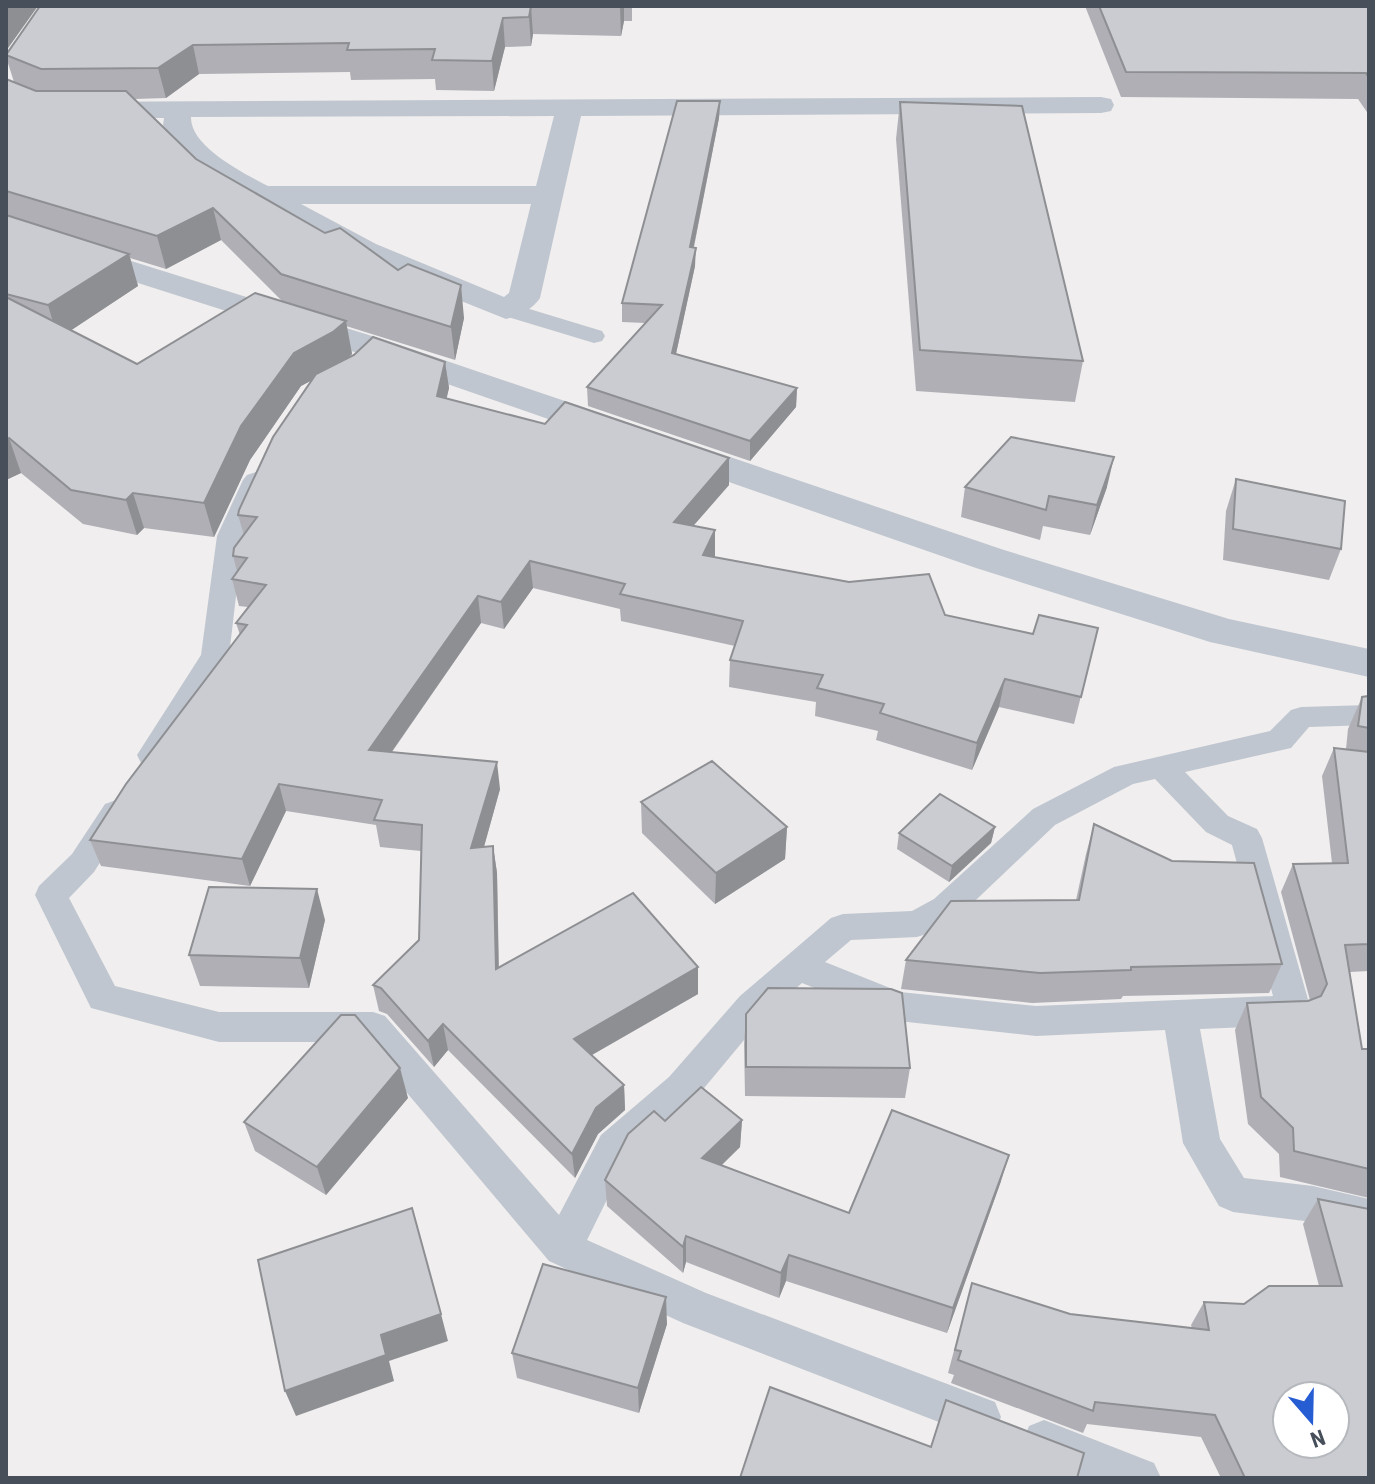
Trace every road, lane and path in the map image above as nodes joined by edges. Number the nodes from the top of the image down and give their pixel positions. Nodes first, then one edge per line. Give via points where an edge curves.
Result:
1 (6, 92) edge
2 (1101, 105) dead end
3 (570, 106) junction
4 (178, 107) junction
5 (260, 195) junction
6 (548, 195) junction
7 (6, 231) edge
8 (506, 309) junction
9 (594, 336) dead end
10 (376, 348) junction
11 (349, 373) edge
12 (272, 451) edge
13 (1369, 663) edge
14 (1369, 715) edge
15 (1160, 766) junction
16 (797, 966) junction
17 (1180, 1015) junction
18 (1369, 1217) edge
19 (563, 1248) junction
20 (1139, 1478) edge

1 - 4 street via 45,110
2 - 3 street
3 - 4 street
3 - 6 street
4 - 5 street via 177,125 191,147
5 - 6 street
5 - 8 street via 365,251
6 - 8 street via 524,298
7 - 10 street
8 - 9 lane
10 - 11 lane
10 - 13 street via 990,559 1225,632
12 - 19 lane via 230,536 215,656 83,863 51,895 103,998 219,1027 373,1027
14 - 15 lane via 1301,717 1280,740
15 - 16 lane via 1125,775 1044,817 946,908 917,924 843,927
15 - 17 lane via 1217,824 1246,838 1294,1010
16 - 17 lane via 898,1006 1036,1021
16 - 19 lane via 752,1006 682,1088 614,1147
17 - 18 lane via 1202,1143 1233,1194
19 - 20 lane via 697,1309

